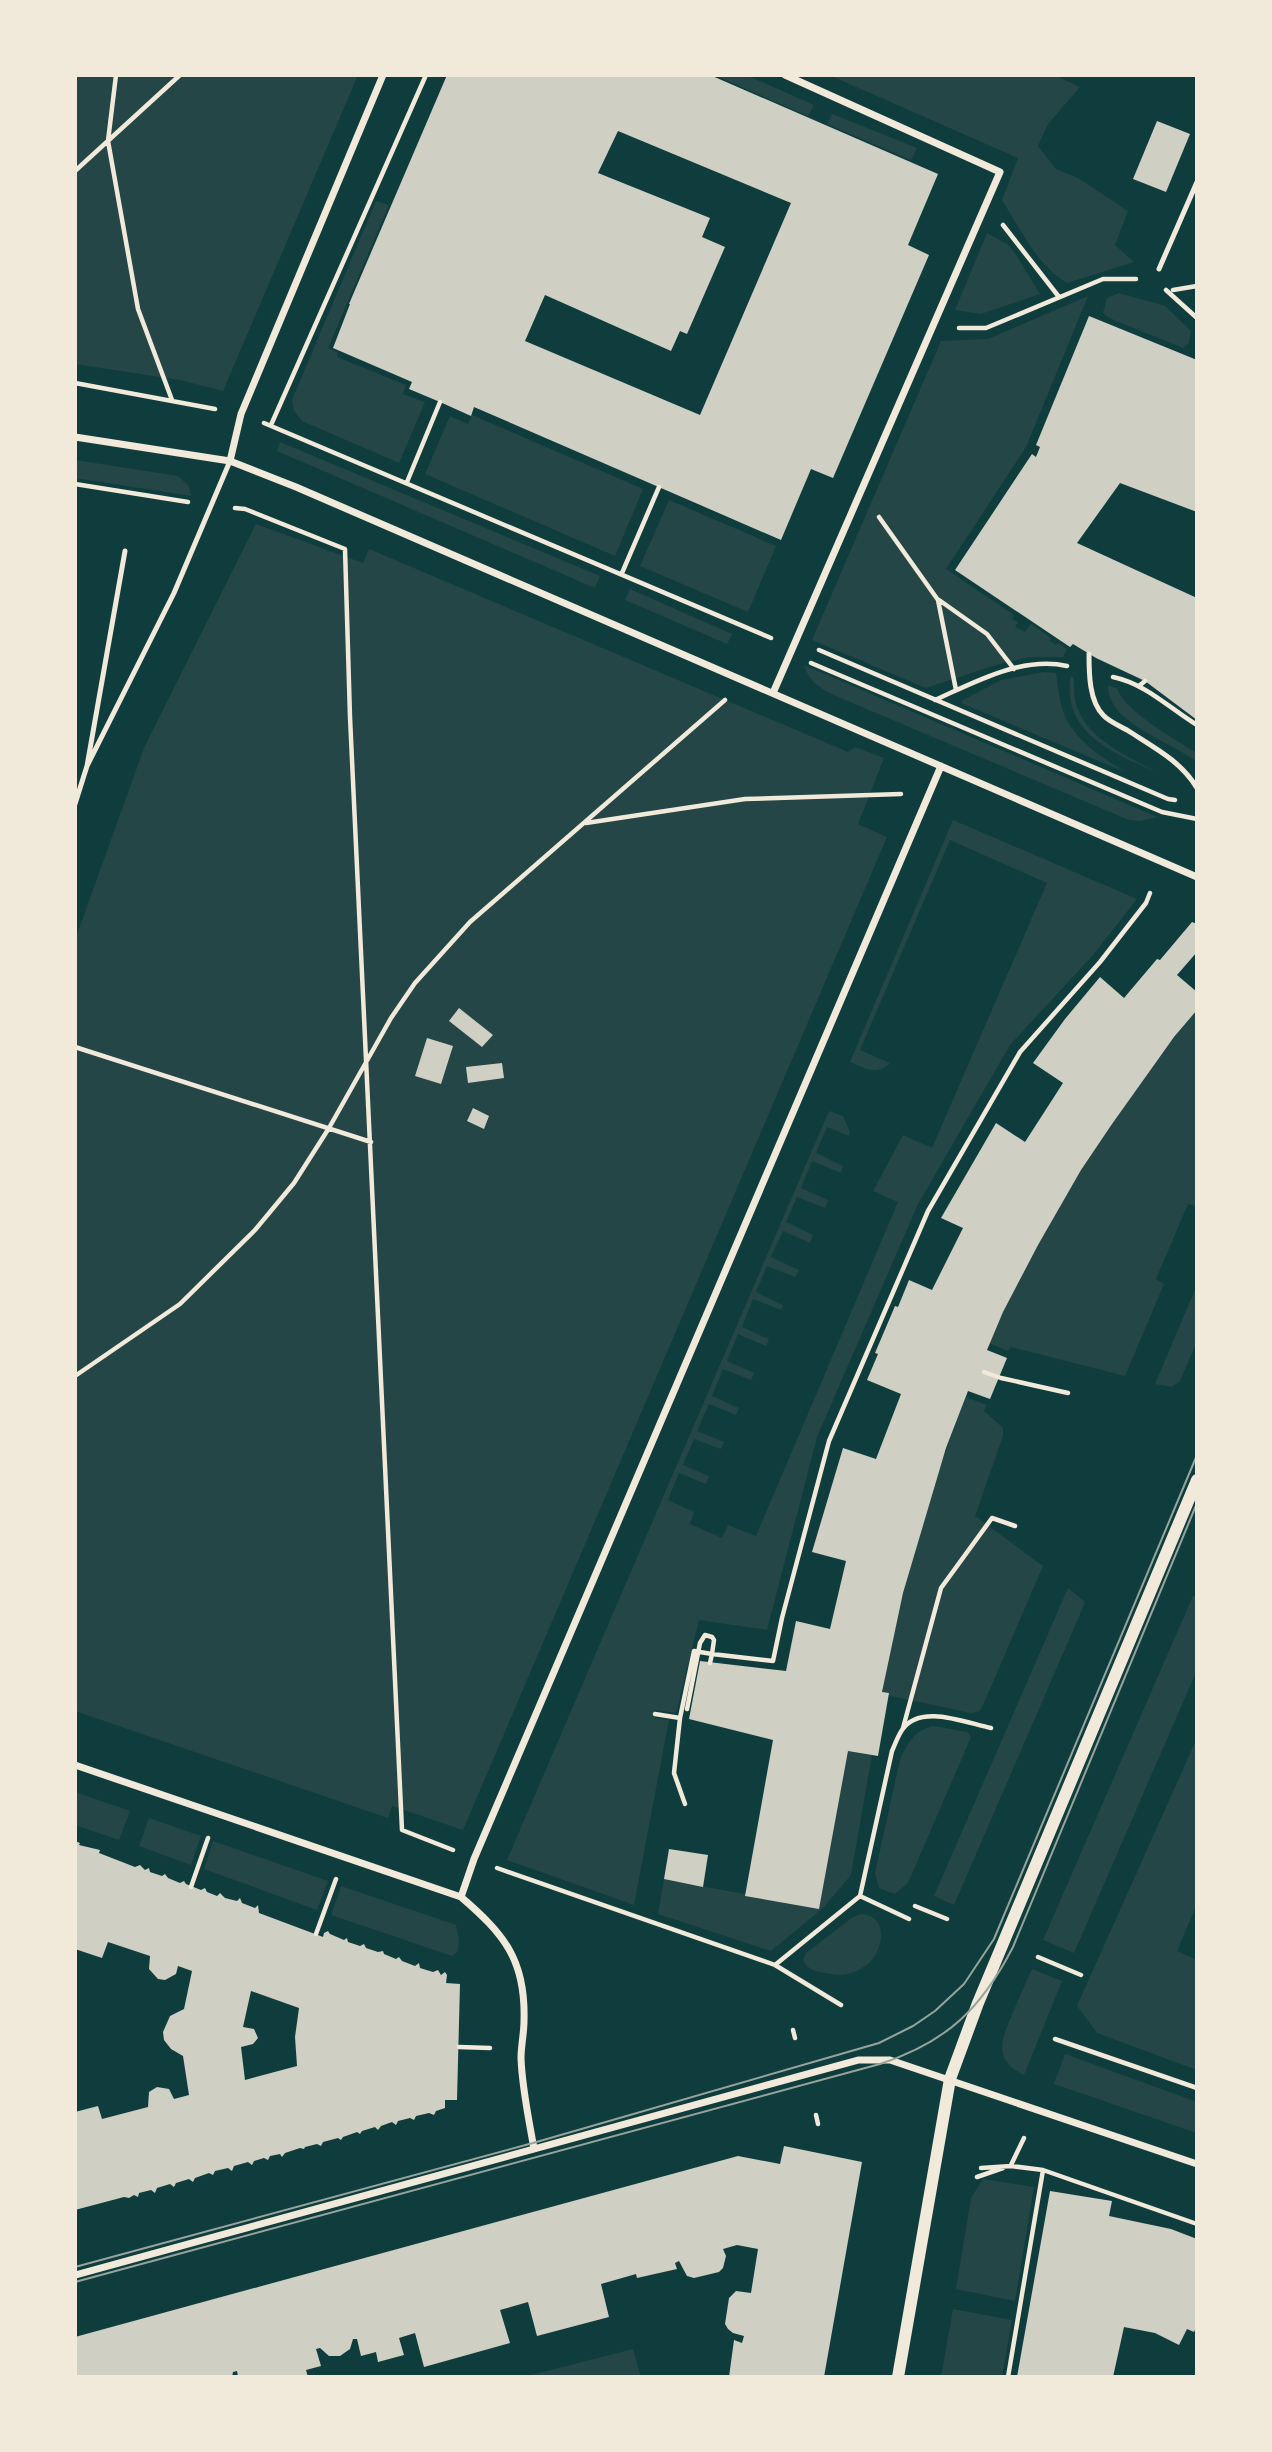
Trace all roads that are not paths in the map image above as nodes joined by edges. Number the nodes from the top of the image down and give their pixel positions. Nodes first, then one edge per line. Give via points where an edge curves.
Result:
1 (383, 75) edge
2 (785, 75) edge
3 (1197, 182) edge
4 (1159, 269) road end
5 (75, 437) edge
6 (230, 461) junction
7 (125, 551) dead end
8 (1090, 654) dead end
9 (774, 692) junction
10 (87, 766) junction
11 (941, 766) junction
12 (1197, 788) edge
13 (75, 804) edge
14 (1197, 876) edge
15 (1197, 1480) edge
16 (75, 1765) edge
17 (461, 1897) junction
18 (950, 2079) junction
19 (534, 2149) junction
20 (1197, 2164) edge
21 (75, 2275) edge
22 (898, 2377) edge

1 - 6 street via 240,414
2 - 9 street via 1000,172
3 - 4 lane
5 - 6 street
6 - 9 street
6 - 10 lane via 174,593
7 - 10 lane
8 - 12 lane via 1088,676 1102,715 1156,748 1187,772
9 - 11 street
10 - 13 lane
11 - 14 street
11 - 17 street
15 - 18 street
16 - 17 street
17 - 19 street via 505,1939 523,1989 521,2057
18 - 19 street via 890,2060 858,2060
18 - 20 street
18 - 22 street
19 - 21 street

